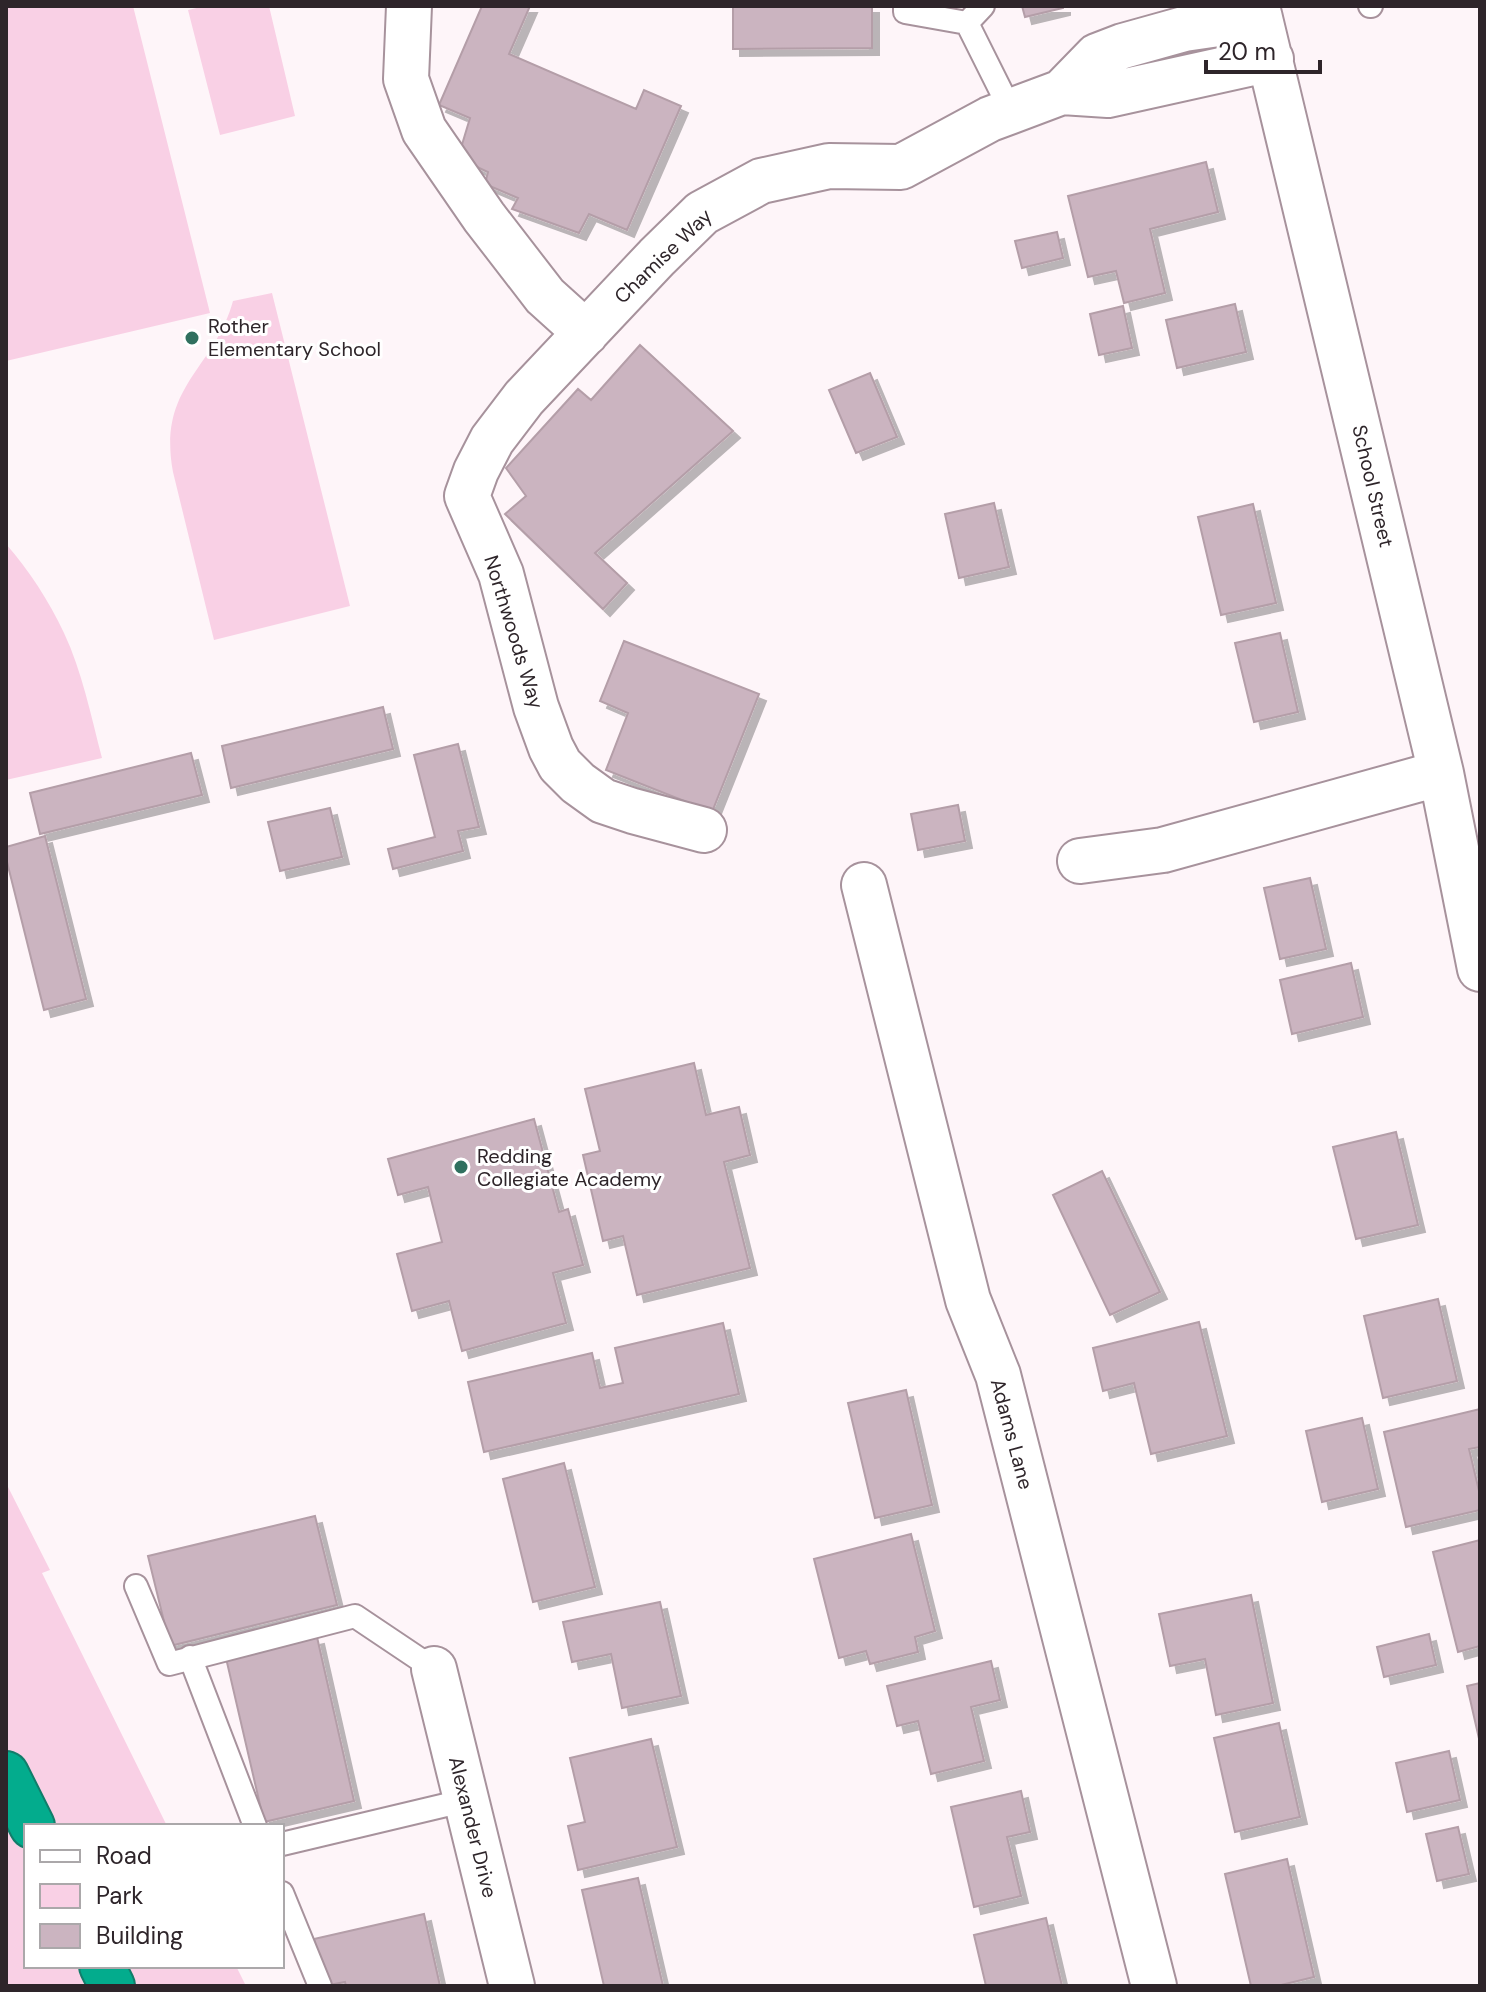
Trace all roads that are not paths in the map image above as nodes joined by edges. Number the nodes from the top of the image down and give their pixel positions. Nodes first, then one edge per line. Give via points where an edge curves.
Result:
1 (409, 6) edge
2 (905, 6) edge
3 (983, 6) edge
4 (967, 23) junction
5 (1263, 27) edge
6 (1011, 111) junction
7 (586, 333) junction
8 (1441, 773) junction
9 (704, 830) dead end
10 (1080, 861) dead end
11 (864, 885) dead end
12 (1480, 969) edge
13 (136, 1586) dead end
14 (190, 1657) junction
15 (434, 1669) joint
16 (6, 1774) edge
17 (467, 1800) junction
18 (31, 1824) edge
19 (254, 1824) edge
20 (284, 1844) edge
21 (284, 1898) edge
22 (103, 1968) edge
23 (112, 1986) edge
24 (320, 1986) edge
25 (512, 1986) edge
26 (1154, 1986) edge

1 - 7 street via 406,79 424,130 545,296
2 - 4 lane via 905,12
3 - 4 lane
4 - 6 lane
5 - 6 street, Chamise Way via 1184,29 1123,46 1097,56 1062,92
5 - 8 street, School Street
6 - 7 street, Chamise Way via 901,167 829,166 761,181 702,213
7 - 9 street, Northwoods Way via 492,440 467,496 501,574 536,707 560,765 603,801
8 - 10 street via 1163,850
8 - 12 street, School Street
11 - 26 street, Adams Lane via 968,1300 998,1375
13 - 14 lane via 169,1664
14 - 15 lane via 355,1616
14 - 19 lane
15 - 17 street, Alexander Drive
16 - 18 highway
17 - 20 lane
17 - 25 street, Alexander Drive
21 - 24 lane
22 - 23 highway

